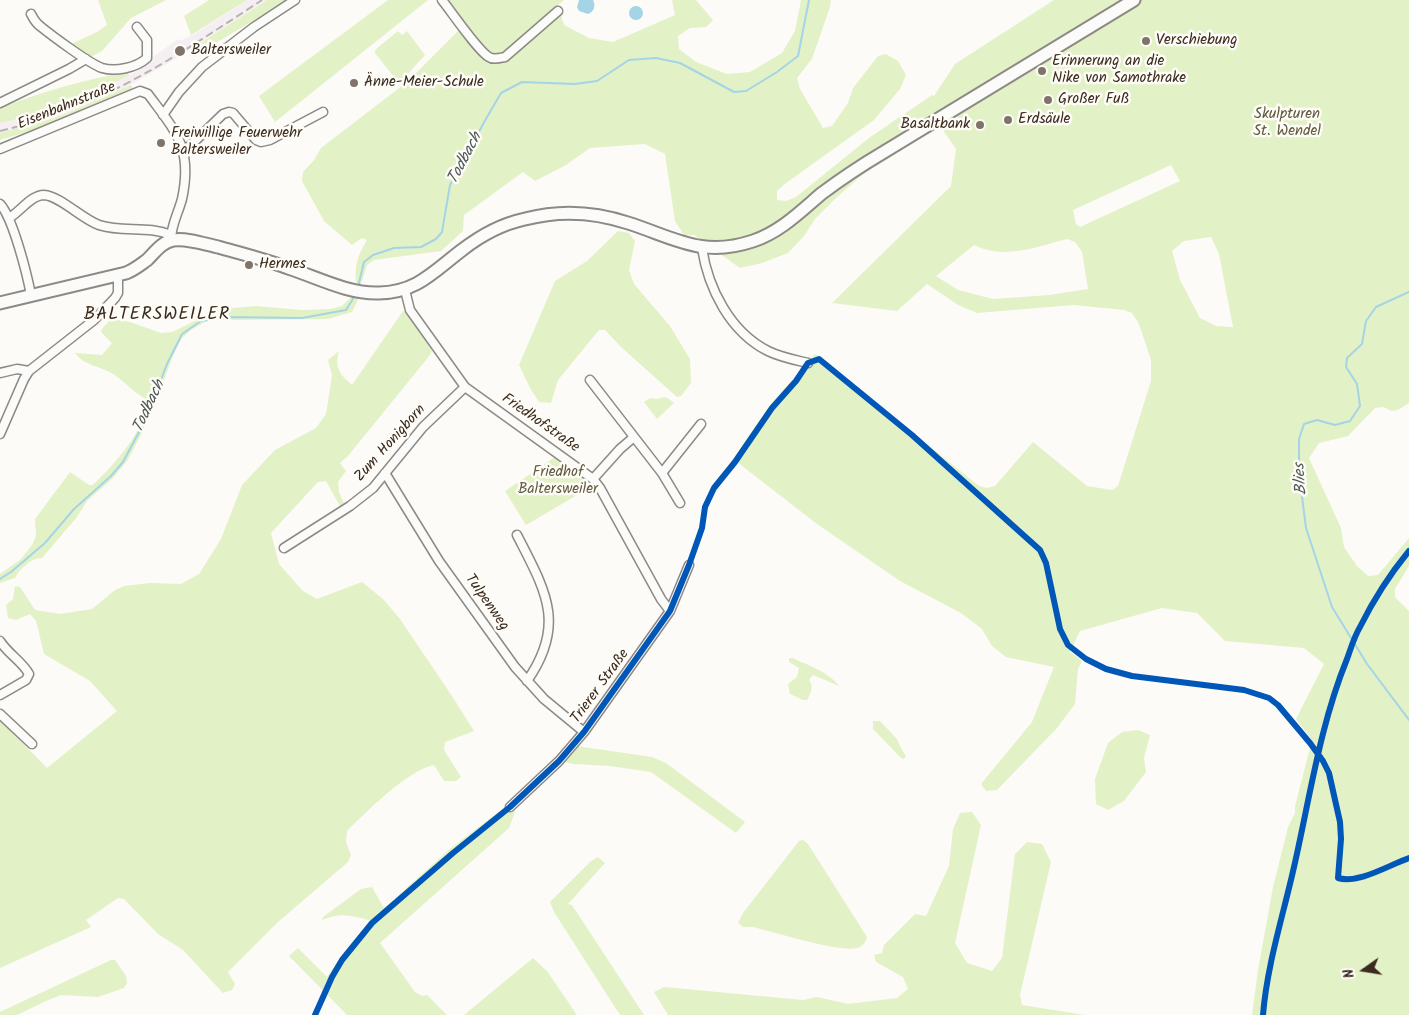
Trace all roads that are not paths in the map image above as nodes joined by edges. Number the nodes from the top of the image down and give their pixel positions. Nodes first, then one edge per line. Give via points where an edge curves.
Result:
1 (295, 0) edge
2 (442, 0) edge
3 (1134, 0) edge
4 (558, 11) dead end
5 (31, 14) dead end
6 (137, 27) dead end
7 (86, 58) junction
8 (0, 103) edge
9 (323, 112) dead end
10 (163, 115) junction
11 (0, 149) edge
12 (184, 149) junction
13 (0, 204) edge
14 (9, 218) junction
15 (171, 238) junction
16 (702, 248) junction
17 (118, 276) junction
18 (405, 290) junction
19 (31, 295) junction
20 (0, 303) edge
21 (808, 363) dead end
22 (29, 371) junction
23 (0, 373) edge
24 (590, 380) dead end
25 (465, 387) junction
26 (701, 424) dead end
27 (0, 434) edge
28 (634, 437) junction
29 (662, 473) junction
30 (386, 474) junction
31 (593, 479) junction
32 (680, 503) dead end
33 (517, 535) dead end
34 (284, 548) dead end
35 (689, 566) dead end
36 (670, 611) junction
37 (0, 641) edge
38 (528, 681) junction
39 (0, 695) edge
40 (0, 714) edge
41 (584, 732) junction
42 (32, 744) dead end
43 (510, 807) dead end

1 - 10 street via 202,68
2 - 4 street via 489,58 497,59 504,57
3 - 16 main road via 855,170 772,233 752,241
5 - 7 street via 40,26
6 - 7 street via 147,40 144,61 113,70 100,67
7 - 8 street
9 - 12 street via 261,142 229,112
10 - 11 street, Eisenbahnstraße via 148,94 140,91
10 - 12 street
12 - 15 street via 184,192
13 - 14 street
14 - 15 street via 38,196 46,195 99,225 120,230 155,230
14 - 19 street
15 - 17 main road via 135,269
15 - 18 main road via 258,258 351,290 385,293
16 - 18 main road via 606,217 570,213 546,215 524,219 483,236 420,284
16 - 21 street via 710,284 734,322 766,350
17 - 19 main road
17 - 22 street via 116,298 94,320
18 - 25 street, Friedhofstraße via 410,310
19 - 20 main road
22 - 23 street via 17,369
22 - 27 street
24 - 28 street
25 - 30 street, Zum Honigborn via 423,427
25 - 31 street, Friedhofstraße
26 - 29 street
28 - 29 street
28 - 31 street
29 - 32 street
30 - 34 street, Zum Honigborn via 350,506
30 - 38 street, Tulpenweg via 439,561
31 - 36 street, Friedhofstraße
33 - 38 street via 544,589 550,614 546,644
35 - 36 street, Trierer Straße
36 - 41 street, Trierer Straße
37 - 39 street via 29,674 26,680
38 - 41 street, Tulpenweg via 544,699
40 - 42 street
41 - 43 street, Trierer Straße via 559,761

